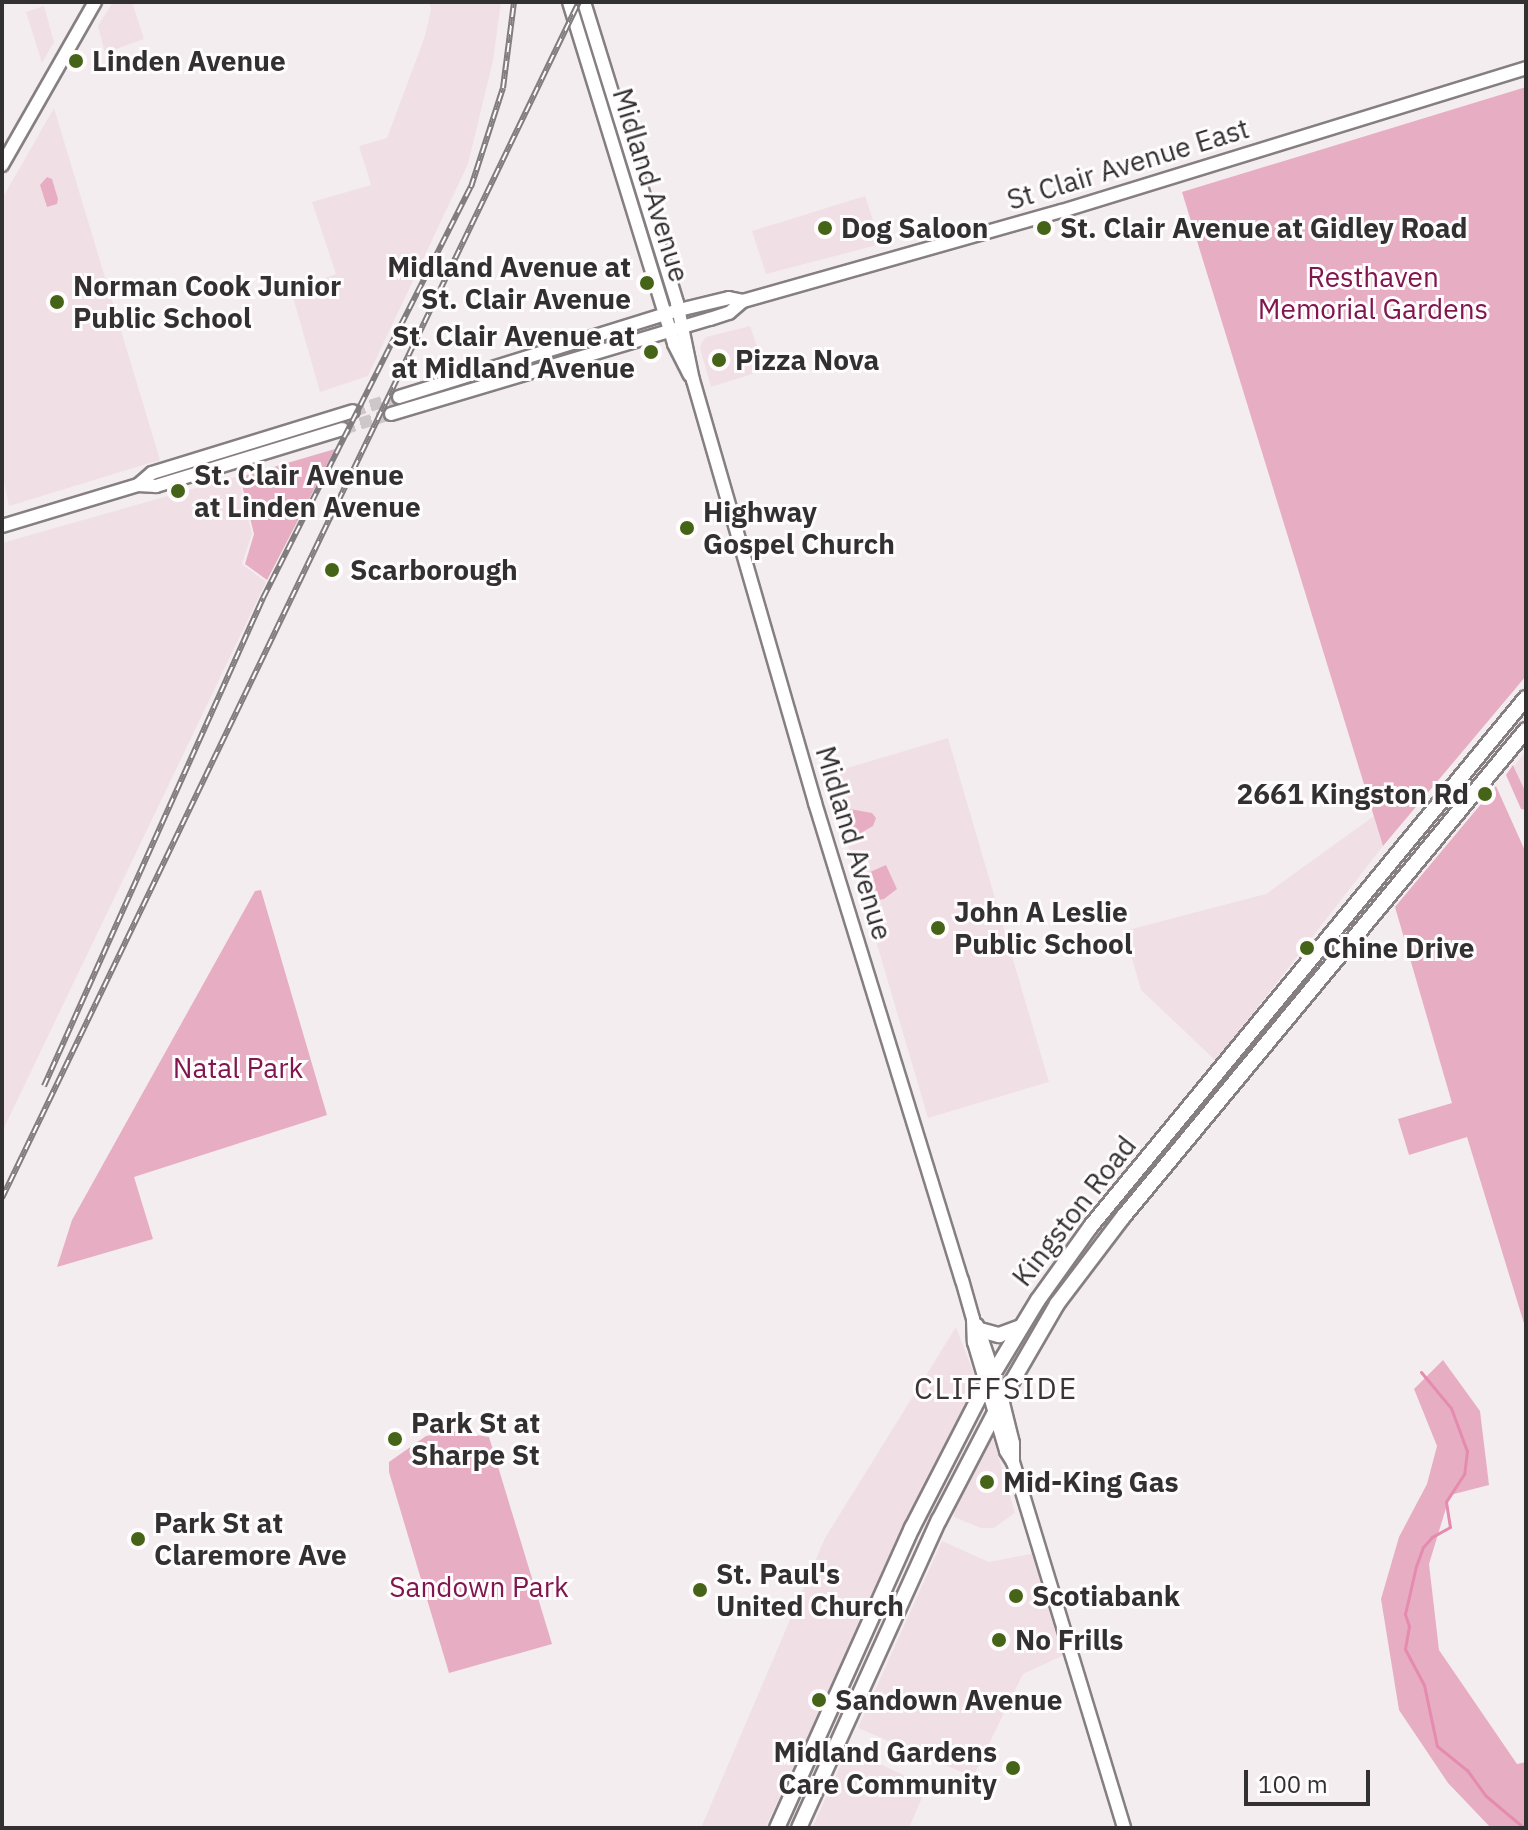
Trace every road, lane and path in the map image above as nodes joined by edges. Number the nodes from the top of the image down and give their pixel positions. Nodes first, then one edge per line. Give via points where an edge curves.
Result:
1 (95, 2) edge
2 (569, 2) edge
3 (584, 2) edge
4 (1526, 68) edge
5 (2, 165) edge
6 (743, 301) junction
7 (672, 312) junction
8 (677, 328) junction
9 (399, 397) tunnel mouth
10 (353, 411) tunnel mouth
11 (391, 414) tunnel mouth
12 (343, 429) tunnel mouth
13 (138, 485) junction
14 (2, 526) edge
15 (1526, 698) edge
16 (1526, 730) edge
17 (976, 1325) junction
18 (1021, 1327) junction
19 (990, 1377) junction
20 (999, 1405) junction
21 (777, 1828) edge
22 (799, 1828) edge
23 (1124, 1828) edge

1 - 5 main road
2 - 7 main road, Midland Avenue
3 - 7 main road, Midland Avenue
4 - 6 main road, St Clair Avenue East via 1062,211
6 - 7 main road, St Clair Avenue East via 729,298
6 - 8 main road, St Clair Avenue East via 729,313
7 - 8 main road, Midland Avenue
7 - 9 main road, St Clair Avenue East
8 - 11 main road, St Clair Avenue East
8 - 17 main road, Midland Avenue via 815,803
10 - 13 main road via 152,473
12 - 13 main road via 156,486
13 - 14 main road
15 - 18 main road, Kingston Road via 1091,1226
16 - 20 main road, Kingston Road via 1123,1217 1057,1304
17 - 18 main road via 999,1335
17 - 19 main road, Midland Avenue
18 - 19 main road, Kingston Road
19 - 20 main road, Midland Avenue
19 - 21 main road, Kingston Road via 912,1528
20 - 22 main road, Kingston Road via 929,1542
20 - 23 main road, Midland Avenue via 1006,1451

